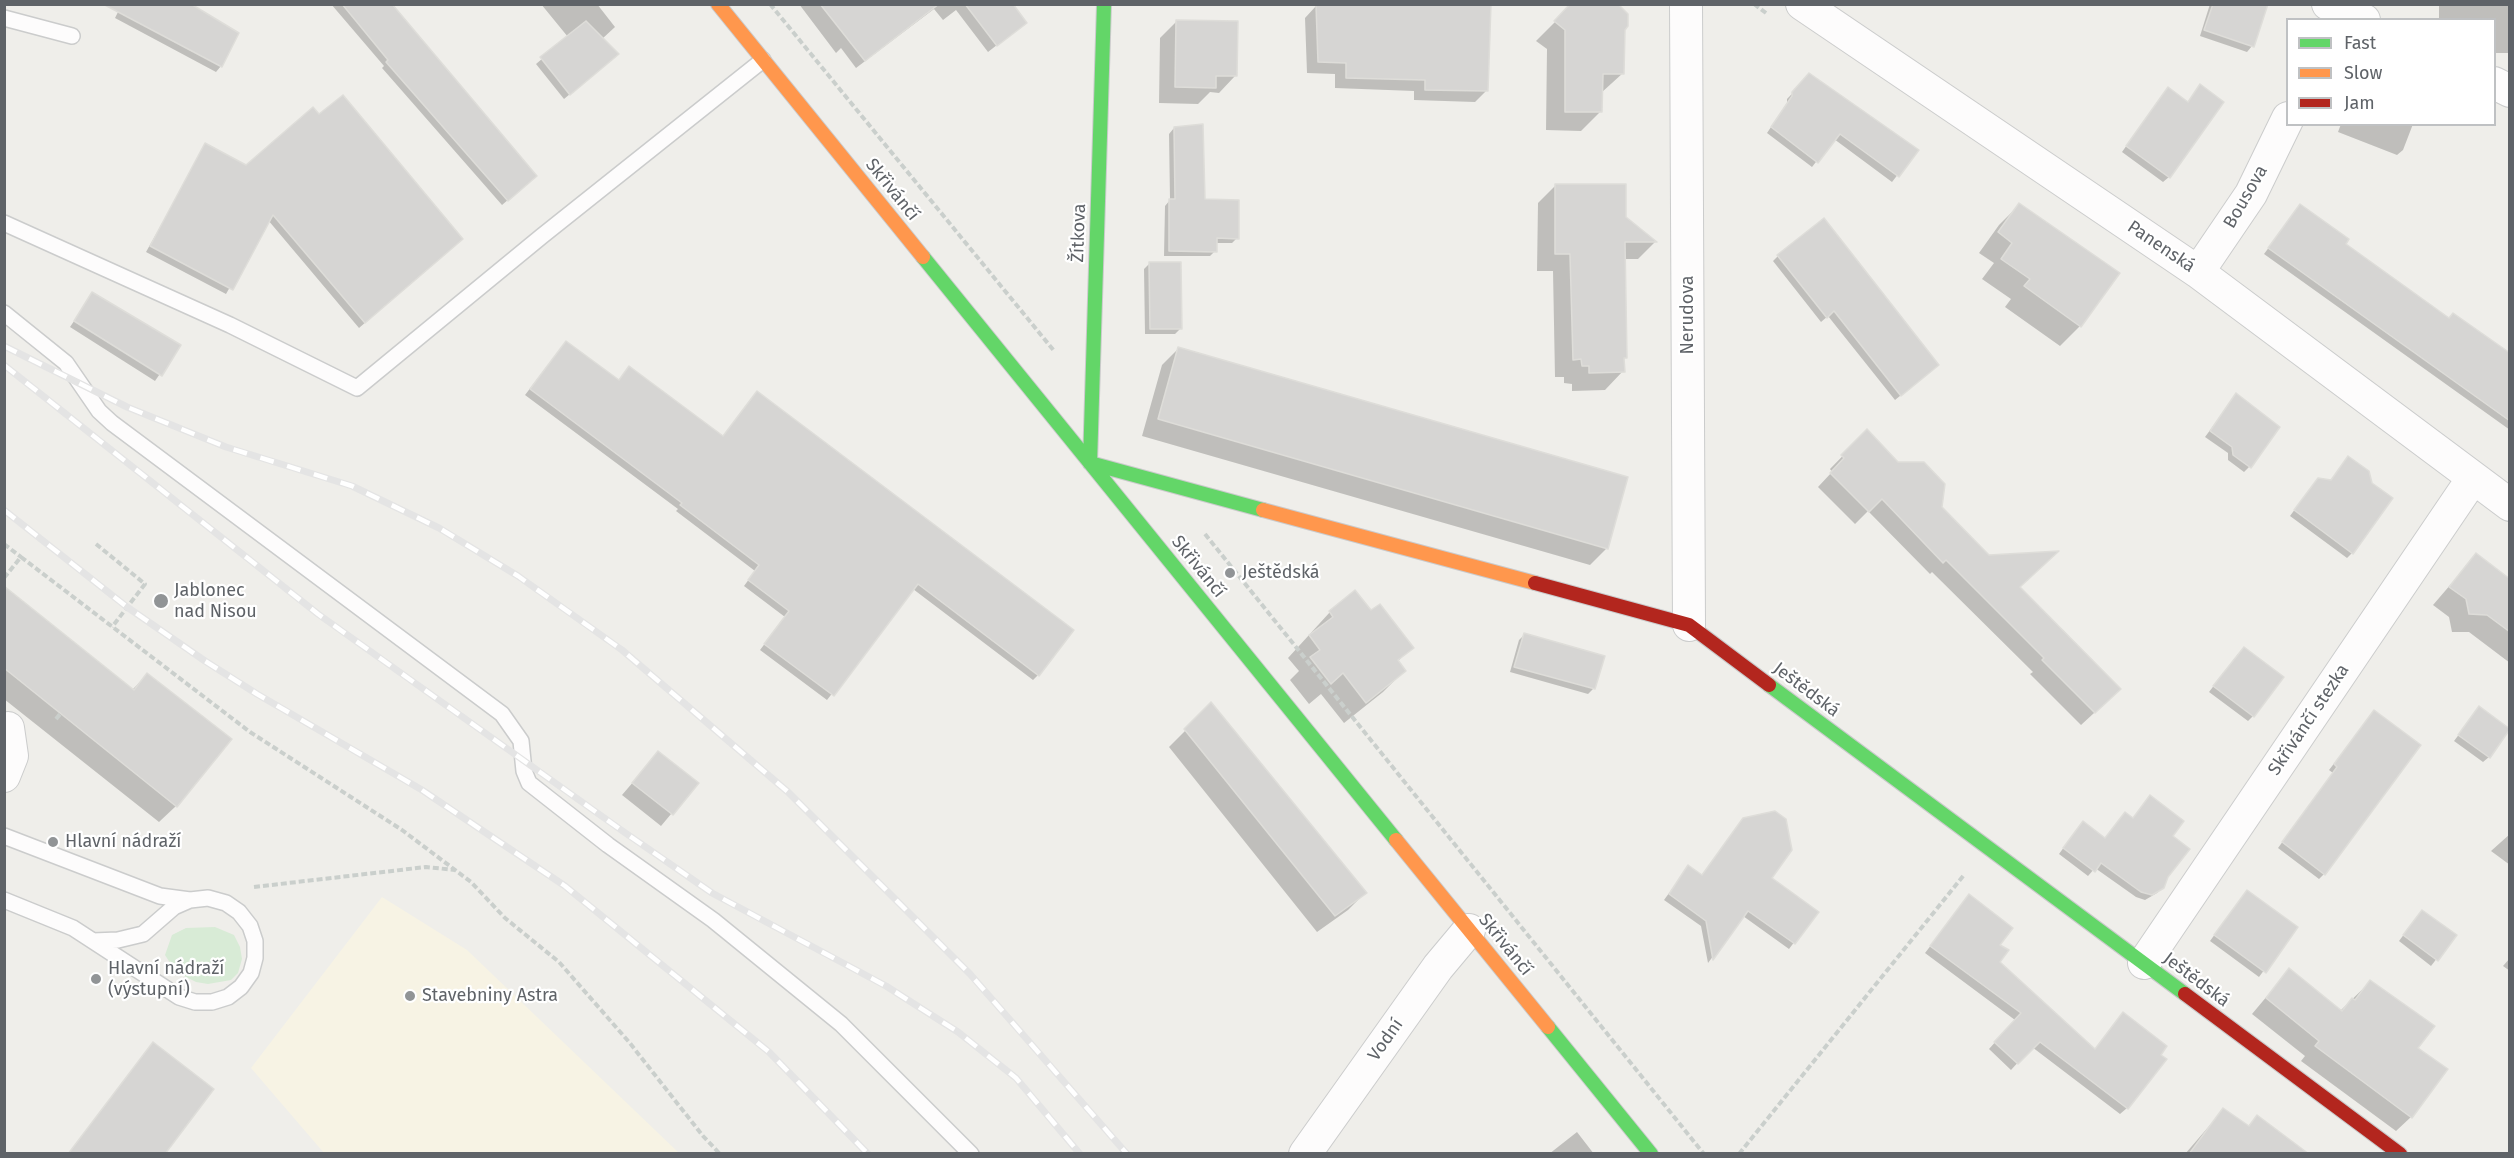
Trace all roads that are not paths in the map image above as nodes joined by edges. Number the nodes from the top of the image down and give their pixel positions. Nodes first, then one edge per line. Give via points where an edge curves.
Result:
1 (718, 4) edge
2 (1104, 4) edge
3 (1686, 4) edge
4 (1802, 4) edge
5 (2327, 4) edge
6 (4, 18) edge
7 (2359, 18) edge
8 (72, 36) dead end
9 (763, 60) junction
10 (2496, 84) edge
11 (2510, 91) edge
12 (2286, 122) edge
13 (4, 223) edge
14 (2198, 272) junction
15 (4, 313) edge
16 (1090, 463) junction
17 (2473, 477) junction
18 (2510, 505) edge
19 (1689, 625) junction
20 (6, 727) edge
21 (4, 776) edge
22 (4, 836) edge
23 (4, 900) edge
24 (190, 900) junction
25 (1469, 930) junction
26 (93, 941) junction
27 (2144, 963) junction
28 (971, 1154) edge
29 (1305, 1154) edge
30 (1650, 1154) edge
31 (2400, 1154) edge

1 - 9 street, Skřivánčí
2 - 16 street, Žítkova
3 - 19 street, Nerudova
4 - 14 street, Panenská
5 - 7 street
6 - 8 lane
9 - 13 lane via 357,388 230,325
9 - 16 street, Skřivánčí
10 - 11 street
12 - 14 street, Bousova via 2251,194
14 - 17 street, Panenská
15 - 28 lane via 66,363 99,411 112,423 502,714 521,741 529,783 713,920 841,1024
16 - 19 street, Ještědská
16 - 25 street, Skřivánčí
17 - 18 street, Panenská
17 - 27 street, Skřivánčí stezka
19 - 27 street, Ještědská
20 - 21 street via 12,756
22 - 24 lane via 160,896
23 - 26 lane via 73,928
24 - 26 lane via 143,934
24 - 26 lane via 208,898 226,903 250,926 255,958 241,987 228,997 212,1002 179,997
25 - 29 street, Vodní via 1438,967
25 - 30 street, Skřivánčí
27 - 31 street, Ještědská

